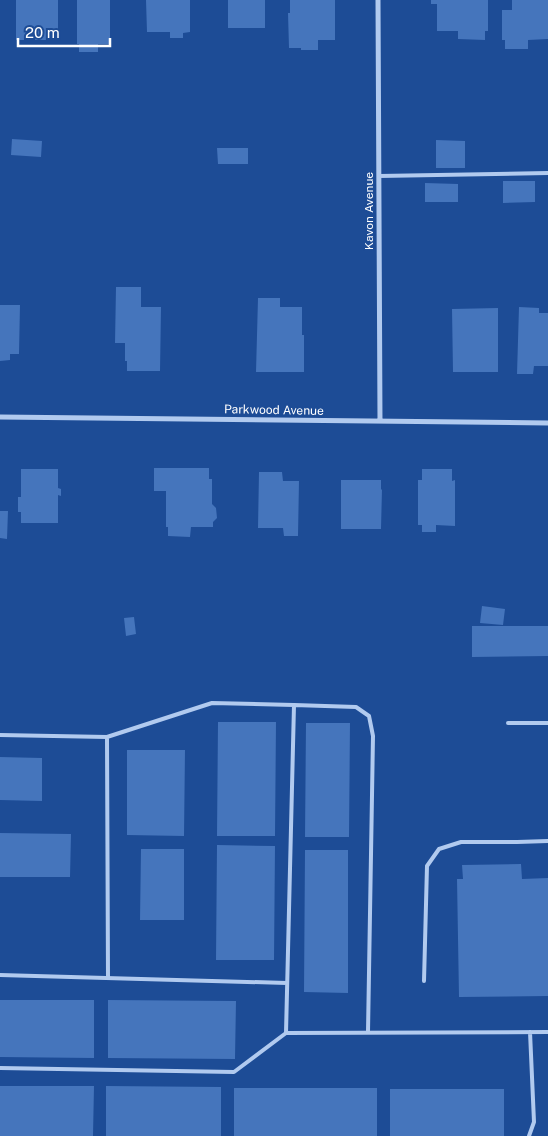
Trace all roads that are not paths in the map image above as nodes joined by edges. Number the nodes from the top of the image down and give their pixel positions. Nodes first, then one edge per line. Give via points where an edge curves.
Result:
1 (378, 0) edge
2 (548, 174) edge
3 (379, 176) junction
4 (0, 418) edge
5 (380, 421) junction
6 (548, 423) edge
7 (294, 705) junction
8 (508, 723) dead end
9 (548, 723) edge
10 (0, 735) edge
11 (107, 737) junction
12 (548, 841) edge
13 (0, 975) edge
14 (108, 978) junction
15 (424, 981) dead end
16 (287, 982) junction
17 (368, 1032) junction
18 (530, 1032) junction
19 (548, 1032) edge
20 (286, 1033) junction
21 (0, 1068) edge
22 (529, 1136) edge

1 - 3 street, Kavon Avenue
2 - 3 lane
3 - 5 street, Kavon Avenue
4 - 5 street, Parkwood Avenue
5 - 6 street, Parkwood Avenue
7 - 11 lane via 212,703
7 - 16 lane
7 - 17 lane via 356,707 369,716 372,736
8 - 9 lane
10 - 11 lane
11 - 14 lane
12 - 15 lane via 461,842 439,849 427,866
13 - 14 lane
14 - 16 lane
16 - 20 lane
17 - 18 lane
17 - 20 lane
18 - 19 lane
18 - 22 lane via 534,1122
20 - 21 lane via 234,1072

